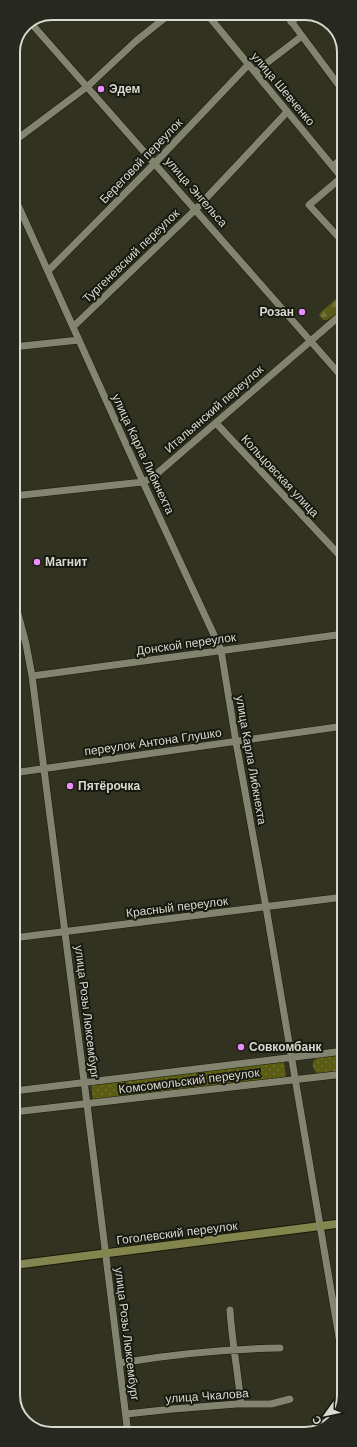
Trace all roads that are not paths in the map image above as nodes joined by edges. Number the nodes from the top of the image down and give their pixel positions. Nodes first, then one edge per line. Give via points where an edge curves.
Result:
1 (162, 20) edge
2 (212, 20) edge
3 (293, 20) edge
4 (291, 22) joint
5 (33, 26) edge
6 (302, 36) junction
7 (248, 65) junction
8 (254, 72) junction
9 (337, 83) edge
10 (88, 86) junction
11 (287, 112) junction
12 (20, 137) edge
13 (337, 162) edge
14 (155, 163) junction
15 (333, 166) junction
16 (337, 171) edge
17 (337, 183) edge
18 (20, 209) edge
19 (196, 209) junction
20 (337, 235) edge
21 (48, 271) junction
22 (337, 317) edge
23 (73, 327) junction
24 (78, 340) junction
25 (309, 341) junction
26 (20, 346) edge
27 (337, 371) edge
28 (216, 423) junction
29 (143, 482) junction
30 (20, 495) edge
31 (337, 553) edge
32 (20, 622) edge
33 (337, 635) edge
34 (221, 650) junction
35 (32, 676) junction
36 (337, 727) edge
37 (236, 742) junction
38 (44, 769) junction
39 (20, 772) edge
40 (337, 898) edge
41 (266, 907) junction
42 (65, 932) junction
43 (20, 937) edge
44 (337, 1052) edge
45 (291, 1057) junction
46 (337, 1075) edge
47 (295, 1079) junction
48 (85, 1082) junction
49 (20, 1090) edge
50 (88, 1104) junction
51 (20, 1111) edge
52 (337, 1224) edge
53 (320, 1226) junction
54 (106, 1254) junction
55 (20, 1265) edge
56 (230, 1310) dead end
57 (337, 1327) edge
58 (280, 1348) dead end
59 (233, 1349) junction
60 (120, 1363) junction
61 (290, 1399) dead end
62 (241, 1404) junction
63 (126, 1414) junction
64 (127, 1427) edge

1 - 10 street
2 - 7 street, улица Шевченко
3 - 4 street
4 - 6 street
5 - 10 street, улица Энгельса
6 - 8 street
6 - 9 street
7 - 8 street, улица Шевченко
7 - 14 street, Береговой переулок
8 - 11 street, улица Шевченко
10 - 12 street
10 - 14 street, улица Энгельса
11 - 15 street, улица Шевченко
11 - 19 street, Тургеневский переулок
13 - 15 street
14 - 19 street, улица Энгельса
14 - 21 street, Береговой переулок
15 - 16 street, улица Шевченко
17 - 20 street via 309,205
18 - 21 street, улица Карла Либкнехта
19 - 23 street, Тургеневский переулок
19 - 25 street, улица Энгельса
21 - 23 street, улица Карла Либкнехта
22 - 25 street, Итальянский переулок
23 - 24 street, улица Карла Либкнехта
24 - 26 street
24 - 29 street, улица Карла Либкнехта
25 - 27 street, улица Энгельса
25 - 28 street, Итальянский переулок
28 - 29 street, Итальянский переулок via 153,477
28 - 31 street, Кольцовская улица
29 - 30 street, Итальянский переулок
29 - 34 street, улица Карла Либкнехта
32 - 35 street, улица Розы Люксембург
33 - 34 street, Донской переулок
34 - 35 street, Донской переулок
34 - 37 street, улица Карла Либкнехта
35 - 38 street, улица Розы Люксембург
36 - 37 street, переулок Антона Глушко
37 - 38 street, переулок Антона Глушко
37 - 41 street, улица Карла Либкнехта
38 - 39 street, переулок Антона Глушко
38 - 42 street, улица Розы Люксембург
40 - 41 street, Красный переулок
41 - 42 street, Красный переулок
41 - 45 street, улица Карла Либкнехта
42 - 43 street, Красный переулок
42 - 48 street, улица Розы Люксембург
44 - 45 street, Комсомольский переулок
45 - 47 street, улица Карла Либкнехта
45 - 48 street, Комсомольский переулок
46 - 47 street, Комсомольский переулок
47 - 50 street, Комсомольский переулок
47 - 53 street, улица Карла Либкнехта
48 - 49 street, Комсомольский переулок
48 - 50 street, улица Розы Люксембург
50 - 51 street, Комсомольский переулок
50 - 54 street, улица Розы Люксембург
52 - 53 main road, Гоголевский переулок
53 - 54 main road, Гоголевский переулок
53 - 57 street, улица Карла Либкнехта
54 - 55 main road, Гоголевский переулок
54 - 60 street, улица Розы Люксембург
56 - 59 street
58 - 59 street
59 - 60 street via 172,1354
59 - 62 street
60 - 63 street, улица Розы Люксембург
61 - 62 street, улица Чкалова via 271,1404
62 - 63 street, улица Чкалова
63 - 64 street, улица Розы Люксембург

